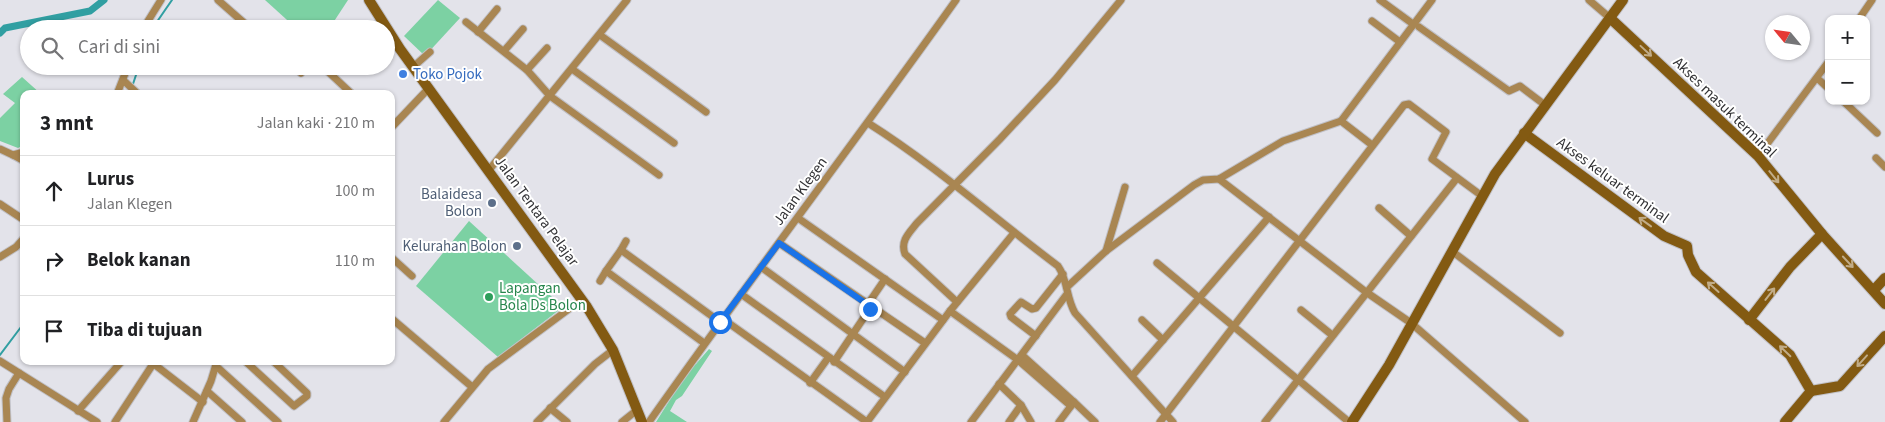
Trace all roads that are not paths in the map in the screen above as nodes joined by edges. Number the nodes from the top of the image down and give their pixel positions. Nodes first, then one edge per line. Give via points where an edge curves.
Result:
1 (161, 0) edge
2 (218, 0) edge
3 (369, 0) edge
4 (627, 0) edge
5 (956, 0) edge
6 (1120, 0) edge
7 (1380, 0) edge
8 (1432, 0) edge
9 (1589, 0) edge
10 (1624, 0) edge
11 (1872, 0) edge
12 (497, 9) dead end
13 (1862, 15) edge
14 (1610, 18) junction
15 (149, 20) edge
16 (241, 20) edge
17 (382, 20) edge
18 (1372, 21) dead end
19 (466, 22) dead end
20 (1416, 26) junction
21 (523, 29) dead end
22 (478, 32) junction
23 (600, 35) junction
24 (395, 40) edge
25 (1400, 42) junction
26 (547, 48) dead end
27 (504, 51) junction
28 (430, 52) dead end
29 (413, 67) junction
30 (1825, 67) edge
31 (572, 69) junction
32 (527, 70) junction
33 (126, 75) edge
34 (332, 75) edge
35 (1817, 78) junction
36 (124, 81) junction
37 (1825, 85) edge
38 (429, 88) junction
39 (119, 90) edge
40 (134, 90) edge
41 (348, 90) edge
42 (550, 96) junction
43 (1546, 105) junction
44 (1847, 105) edge
45 (706, 112) dead end
46 (1341, 121) junction
47 (868, 123) junction
48 (395, 124) edge
49 (1877, 132) dead end
50 (1524, 133) junction
51 (674, 143) dead end
52 (1372, 145) junction
53 (0, 150) edge
54 (20, 153) edge
55 (14, 155) junction
56 (1758, 156) junction
57 (1876, 158) dead end
58 (20, 159) edge
59 (1885, 167) edge
60 (489, 170) junction
61 (659, 175) dead end
62 (1457, 178) junction
63 (1219, 179) junction
64 (955, 185) junction
65 (1125, 187) dead end
66 (1482, 196) junction
67 (0, 204) edge
68 (1379, 208) dead end
69 (20, 217) edge
70 (1269, 217) junction
71 (798, 218) junction
72 (1014, 233) junction
73 (1822, 234) junction
74 (1411, 236) junction
75 (626, 241) dead end
76 (20, 242) edge
77 (1300, 242) junction
78 (779, 243) junction
79 (620, 250) junction
80 (1106, 251) junction
81 (1453, 252) junction
82 (0, 257) edge
83 (395, 261) edge
84 (1157, 263) dead end
85 (761, 267) junction
86 (606, 271) junction
87 (1063, 274) junction
88 (412, 276) dead end
89 (1885, 278) edge
90 (885, 279) junction
91 (600, 281) dead end
92 (1874, 290) junction
93 (1067, 291) junction
94 (1366, 292) junction
95 (741, 294) junction
96 (1200, 299) junction
97 (581, 300) junction
98 (957, 302) junction
99 (1885, 304) edge
100 (869, 306) junction
101 (1300, 310) dead end
102 (950, 311) junction
103 (721, 320) junction
104 (943, 320) junction
105 (1142, 320) dead end
106 (1749, 320) junction
107 (395, 321) edge
108 (1412, 323) junction
109 (1235, 326) junction
110 (1560, 333) dead end
111 (853, 335) junction
112 (1332, 335) junction
113 (1036, 336) junction
114 (1885, 336) edge
115 (1163, 340) junction
116 (704, 343) junction
117 (925, 343) junction
118 (613, 350) junction
119 (1020, 357) junction
120 (830, 360) junction
121 (0, 361) edge
122 (118, 365) edge
123 (150, 365) edge
124 (156, 365) edge
125 (216, 365) edge
126 (217, 365) edge
127 (249, 365) edge
128 (277, 365) edge
129 (905, 372) junction
130 (19, 373) junction
131 (1132, 376) junction
132 (1297, 379) junction
133 (810, 382) junction
134 (999, 384) junction
135 (471, 386) junction
136 (207, 391) junction
137 (1811, 391) junction
138 (885, 397) junction
139 (202, 402) junction
140 (1073, 404) junction
141 (1021, 405) junction
142 (550, 408) junction
143 (637, 410) junction
144 (78, 411) junction
145 (1166, 415) junction
146 (86, 419) edge
147 (9, 421) edge
148 (97, 422) edge
149 (115, 422) edge
150 (193, 422) edge
151 (242, 422) edge
152 (278, 422) edge
153 (444, 422) edge
154 (537, 422) edge
155 (567, 422) edge
156 (622, 422) edge
157 (642, 422) edge
158 (648, 422) edge
159 (867, 422) edge
160 (971, 422) edge
161 (1009, 422) edge
162 (1031, 422) edge
163 (1059, 422) edge
164 (1095, 422) edge
165 (1160, 422) edge
166 (1173, 422) edge
167 (1265, 422) edge
168 (1350, 422) edge
169 (1525, 422) edge
170 (1785, 422) edge

1 - 15 street
2 - 16 street
3 - 17 street, Jalan Tentara Pelajar
4 - 23 street
5 - 47 street, Jalan Klegen
6 - 64 street via 1055,80
7 - 20 street
8 - 20 street
9 - 14 street
10 - 14 street
11 - 13 street
12 - 22 street
14 - 43 street
14 -> 56 street, Akses masuk terminal
18 - 25 street
19 - 22 street
20 - 25 street
20 - 43 street via 1509,91 1520,86
21 - 27 street
22 - 27 street
23 - 31 street
23 - 45 street
24 - 29 street, Jalan Tentara Pelajar
25 - 46 street
26 - 32 street
27 - 32 street
28 - 29 street
29 - 38 street, Jalan Tentara Pelajar
30 - 35 street
31 - 42 street
31 - 51 street
32 - 42 street
33 - 36 street
34 - 41 street
35 - 37 street
35 - 56 street
36 - 39 street
36 - 40 street
38 - 48 street
38 - 60 street, Jalan Tentara Pelajar
42 - 60 street
42 - 61 street
43 - 50 street
44 - 49 street
46 - 52 street
46 - 63 street via 1283,141
47 - 64 street
47 - 71 street, Jalan Klegen
50 - 66 street
106 -> 50 street, Akses keluar terminal via 1696,272 1687,246 1664,236
52 - 62 street via 1404,105 1409,104 1446,132 1432,159
52 - 77 street
53 - 55 street
54 - 55 street
55 - 58 street
56 -> 73 street, Akses masuk terminal
57 - 59 street
60 - 97 street, Jalan Tentara Pelajar
62 - 66 street
62 - 74 street
63 - 70 street
63 - 80 street via 1203,180 1194,185
64 - 72 street
64 - 98 street via 917,223 905,238 903,247 905,254
65 - 80 street
66 - 81 street
67 - 69 street
68 - 74 street
70 - 77 street
70 - 96 street
71 - 78 street, Jalan Klegen
71 - 90 street
72 - 87 street via 1058,266
72 - 98 street
73 -> 92 street, Akses masuk terminal
106 -> 73 street
74 - 94 street
75 - 79 street
76 - 82 street
77 - 94 street
77 - 109 street
78 - 85 street, Jalan Klegen
78 - 100 street
79 - 86 street
79 - 103 street
80 - 93 street
81 - 108 street
81 - 110 street
83 - 88 street
84 - 96 street
85 - 95 street, Jalan Klegen
85 - 111 street
86 - 91 street
86 - 116 street
87 - 93 street
87 - 113 street via 1036,308 1020,302 1010,314
89 - 92 street
90 - 100 street
90 - 104 street
92 - 99 street, Akses masuk terminal
93 - 113 street
93 - 131 street via 1075,313
94 - 108 street
94 - 112 street
95 - 103 street, Jalan Klegen
95 - 120 street
96 - 109 street
96 - 115 street
97 - 118 street, Jalan Tentara Pelajar
97 - 135 street via 488,369
98 - 102 street
100 - 111 street
100 - 117 street
101 - 112 street
102 - 104 street
102 - 119 street
103 - 116 street, Jalan Klegen
103 - 133 street
104 - 117 street
105 - 115 street
137 -> 106 street via 1790,355
107 - 135 street
108 - 168 street via 1389,365
108 - 169 street
109 - 132 street
109 - 145 street
111 - 120 street
111 - 129 street
112 - 132 street
113 - 119 street
114 -> 137 street via 1840,386
115 - 131 street
116 - 158 street, Jalan Klegen
117 - 129 street
118 - 142 street
118 - 143 street, Jalan Tentara Pelajar
119 - 134 street
119 - 140 street
120 - 133 street
120 - 138 street
121 - 130 street
122 - 144 street
123 - 149 street
124 - 139 street
125 - 136 street
126 - 152 street
127 - 128 street via 294,406 298,405 307,393
129 - 138 street
130 - 144 street
130 - 147 street via 6,398
131 - 145 street
132 - 167 street
132 - 168 street
133 - 159 street
134 - 141 street
134 - 160 street
135 - 153 street
136 - 139 street
136 - 151 street
137 - 170 street
138 - 159 street
139 - 150 street
140 - 163 street
140 - 164 street
141 - 161 street
141 - 162 street
142 - 154 street
142 - 155 street
143 - 156 street
143 - 157 street, Jalan Tentara Pelajar
144 - 146 street
145 - 165 street
145 - 166 street
146 - 148 street

